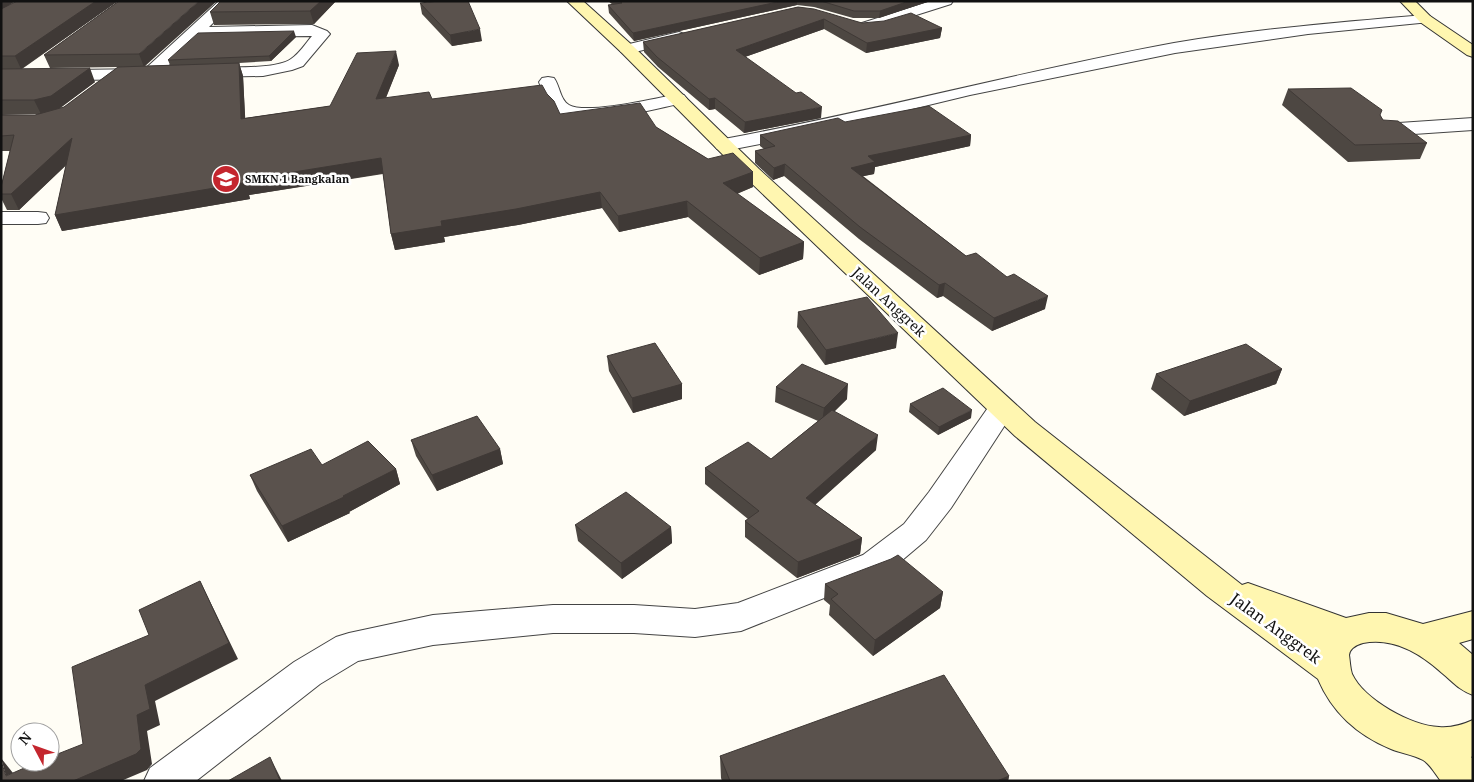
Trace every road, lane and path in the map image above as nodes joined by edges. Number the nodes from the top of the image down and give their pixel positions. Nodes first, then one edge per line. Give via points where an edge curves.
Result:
1 (228, 1) edge
2 (575, 1) edge
3 (946, 1) edge
4 (1407, 1) edge
5 (1425, 19) junction
6 (856, 25) edge
7 (195, 32) junction
8 (692, 34) edge
9 (627, 49) junction
10 (1473, 52) edge
11 (50, 58) edge
12 (118, 74) junction
13 (149, 74) junction
14 (1, 76) edge
15 (25, 76) junction
16 (548, 82) dead end
17 (101, 89) edge
18 (678, 99) junction
19 (1473, 124) edge
20 (1384, 130) edge
21 (724, 145) junction
22 (1, 218) edge
23 (38, 218) dead end
24 (1002, 408) junction
25 (1219, 587) junction
26 (1473, 626) edge
27 (1346, 633) junction
28 (1421, 640) junction
29 (1332, 669) junction
30 (1473, 679) edge
31 (1464, 740) edge
32 (164, 781) edge
33 (1466, 781) edge

1 - 7 street
2 - 9 street, Jalan Anggrek
3 - 6 street via 870,26
4 - 5 street
5 - 10 street
5 - 21 street via 1308,29 1175,48
7 - 13 street
7 - 13 street via 312,30 322,34 297,63 285,67
8 - 9 street
9 - 18 street, Jalan Anggrek
11 - 15 street
12 - 13 street
12 - 15 street
12 - 17 street
14 - 15 street
16 - 18 street via 556,103 568,112 580,114
18 - 21 street, Jalan Anggrek
19 - 20 street
21 - 24 street, Jalan Anggrek
22 - 23 street
24 - 25 street, Jalan Anggrek
24 - 32 street via 915,532 875,564 741,616 695,623 553,619 433,630 349,648 307,673
25 - 27 street, Jalan Anggrek
25 - 29 street, Jalan Anggrek
26 - 28 street
27 - 28 street via 1379,627 1399,630
27 - 29 street via 1336,641 1331,654
28 - 30 street via 1440,649
29 - 31 street via 1339,686 1352,702 1370,718 1399,734 1414,740
31 - 33 street

